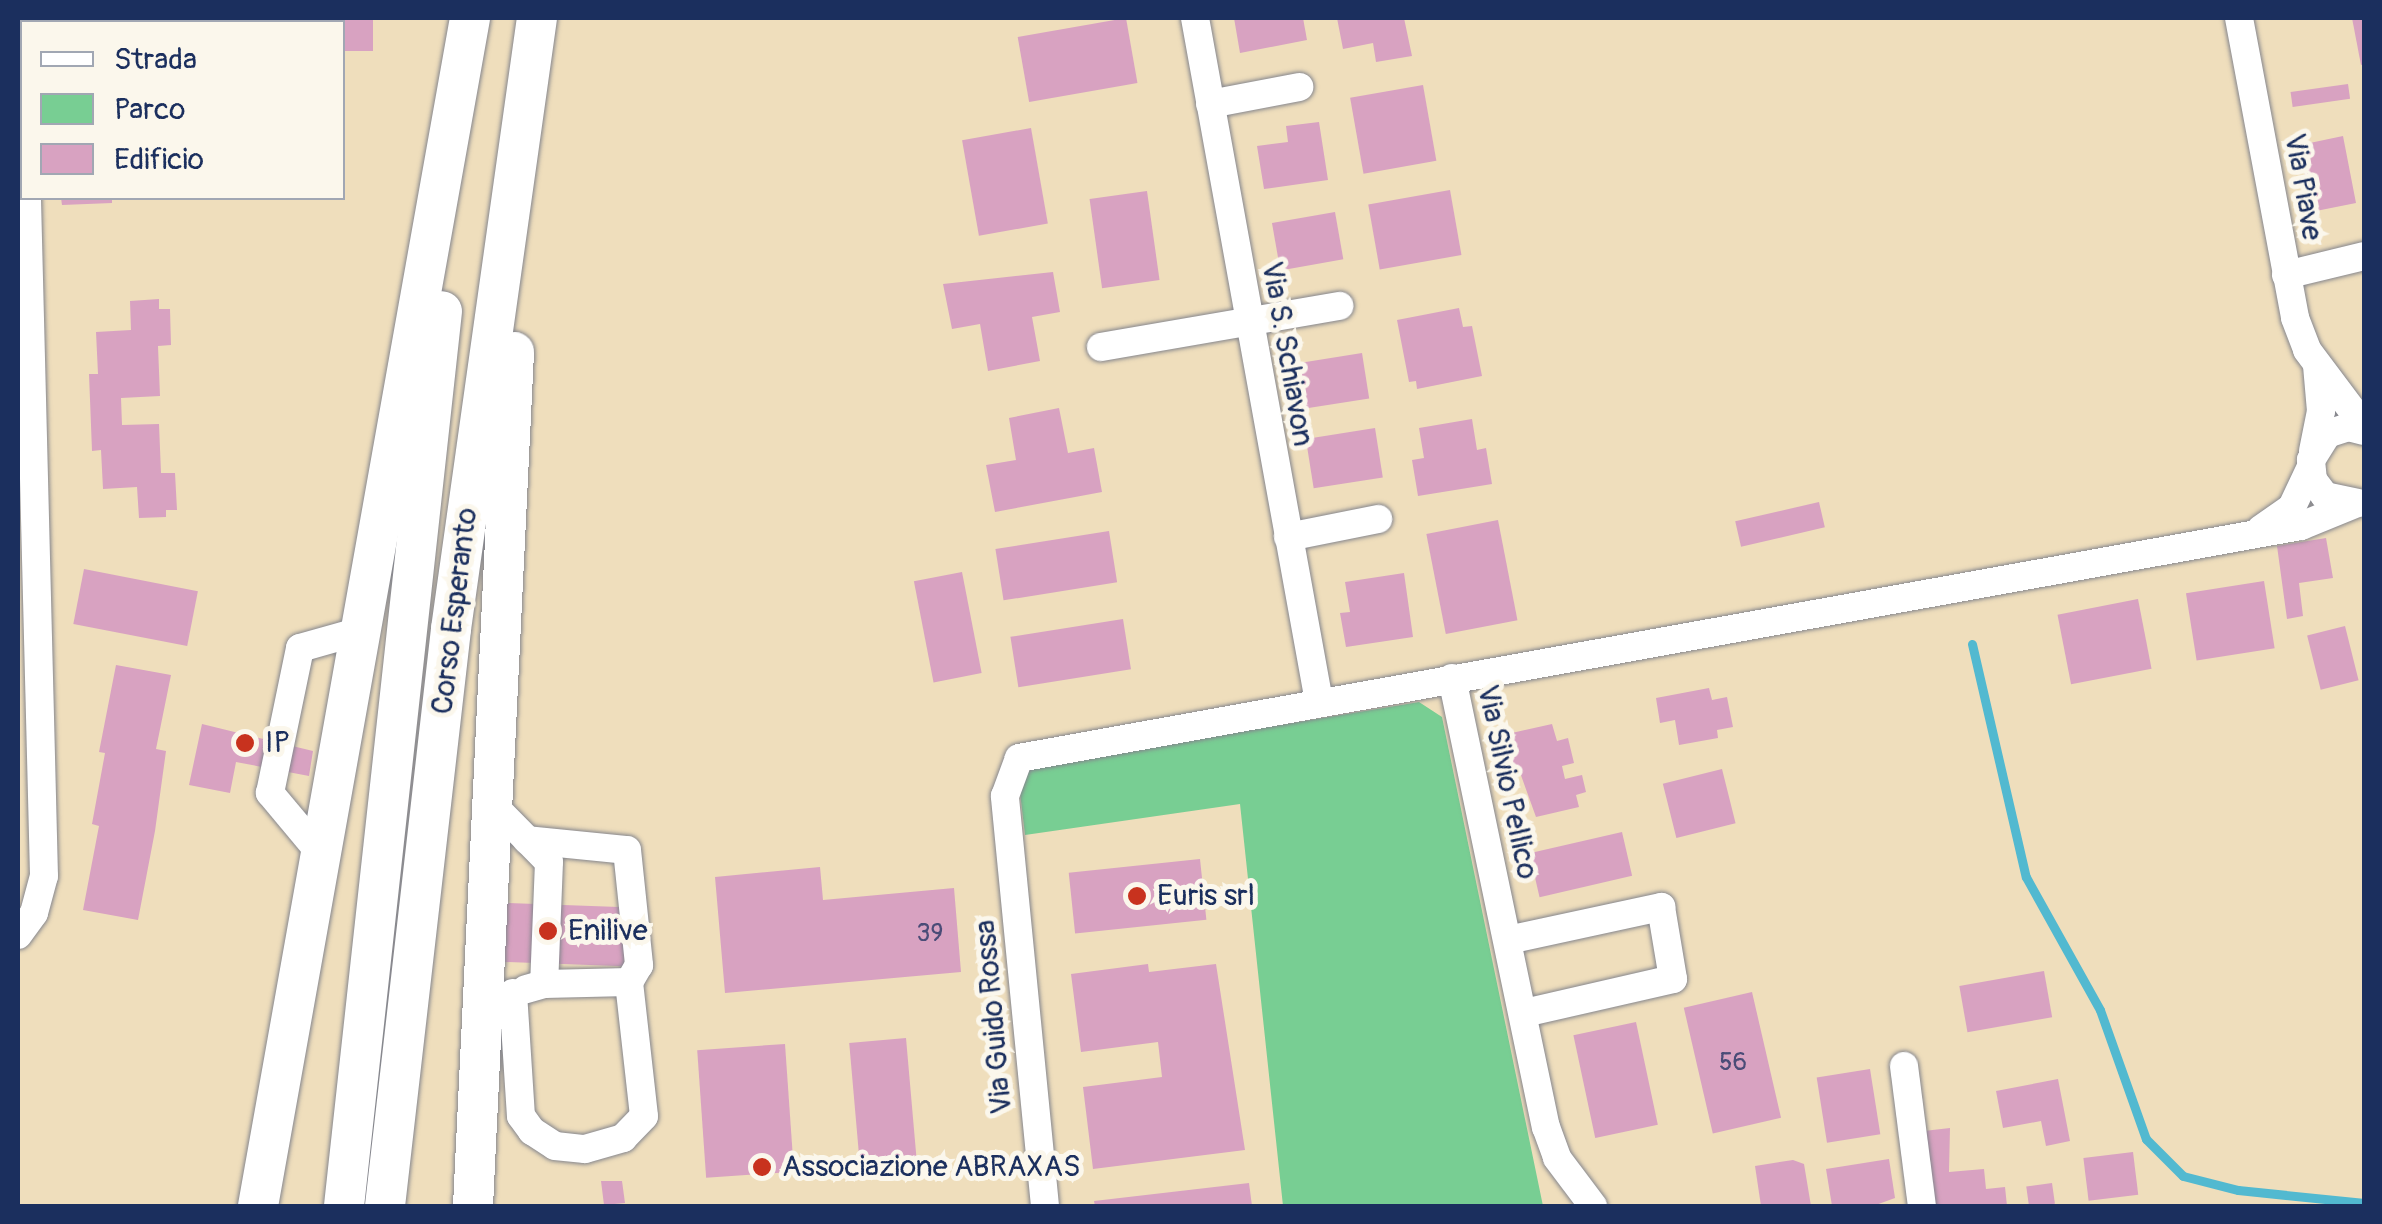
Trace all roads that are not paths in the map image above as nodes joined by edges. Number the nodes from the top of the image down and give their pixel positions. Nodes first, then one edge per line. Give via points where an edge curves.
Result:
1 (471, 18) edge
2 (538, 18) edge
3 (1195, 18) edge
4 (2239, 18) edge
5 (1299, 87) dead end
6 (1210, 104) junction
7 (26, 200) edge
8 (2364, 256) edge
9 (2286, 274) junction
10 (1340, 306) dead end
11 (1247, 322) junction
12 (1101, 347) dead end
13 (2316, 364) junction
14 (2364, 428) edge
15 (2312, 460) junction
16 (2360, 502) edge
17 (1378, 519) dead end
18 (2251, 534) junction
19 (1288, 537) junction
20 (360, 631) junction
21 (1452, 678) junction
22 (1319, 702) junction
23 (490, 802) junction
24 (1008, 820) joint
25 (527, 840) junction
26 (321, 854) junction
27 (18, 935) edge
28 (1508, 940) junction
29 (629, 982) junction
30 (544, 984) junction
31 (498, 998) junction
32 (1524, 1013) junction
33 (1904, 1066) dead end
34 (258, 1206) edge
35 (344, 1206) edge
36 (384, 1206) edge
37 (473, 1206) edge
38 (1044, 1206) edge
39 (1593, 1206) edge
40 (1922, 1206) edge

1 - 20 highway
1 - 35 highway, Corso Esperanto
2 - 23 highway via 502,523
2 - 36 highway, Corso Esperanto via 450,629
3 - 6 street, Via S. Schiavon
4 - 9 street, Via Piave
5 - 6 street
6 - 11 street, Via S. Schiavon
7 - 27 street via 44,876 34,914
8 - 9 street
9 - 13 street, Via Piave
10 - 11 street
11 - 12 street
11 - 19 street, Via S. Schiavon
13 - 14 street, Via Piave
13 - 15 street, Via Piave via 2321,411
14 - 15 street via 2337,429
15 - 16 street via 2325,496
15 - 18 street via 2292,508
16 - 18 street via 2301,526
17 - 19 street
18 - 21 street
19 - 22 street, Via S. Schiavon
20 - 26 highway
20 - 26 street via 300,648 270,793
21 - 22 street, Via Silvio Pellico
21 - 28 street, Via Silvio Pellico
22 - 24 street, Via Silvio Pellico via 1019,758 1009,774
23 - 25 street
23 - 31 highway
24 - 38 street, Via Guido Rossa
25 - 29 street via 628,850 639,965
25 - 30 street via 549,862
26 - 34 highway
28 - 32 street, Via Silvio Pellico
28 - 32 street via 1661,907 1673,979
29 - 30 street
29 - 31 street via 644,1116 622,1138 585,1148 556,1146 521,1116
30 - 31 street
31 - 37 highway
32 - 39 street, Via Silvio Pellico via 1552,1143
33 - 40 street

